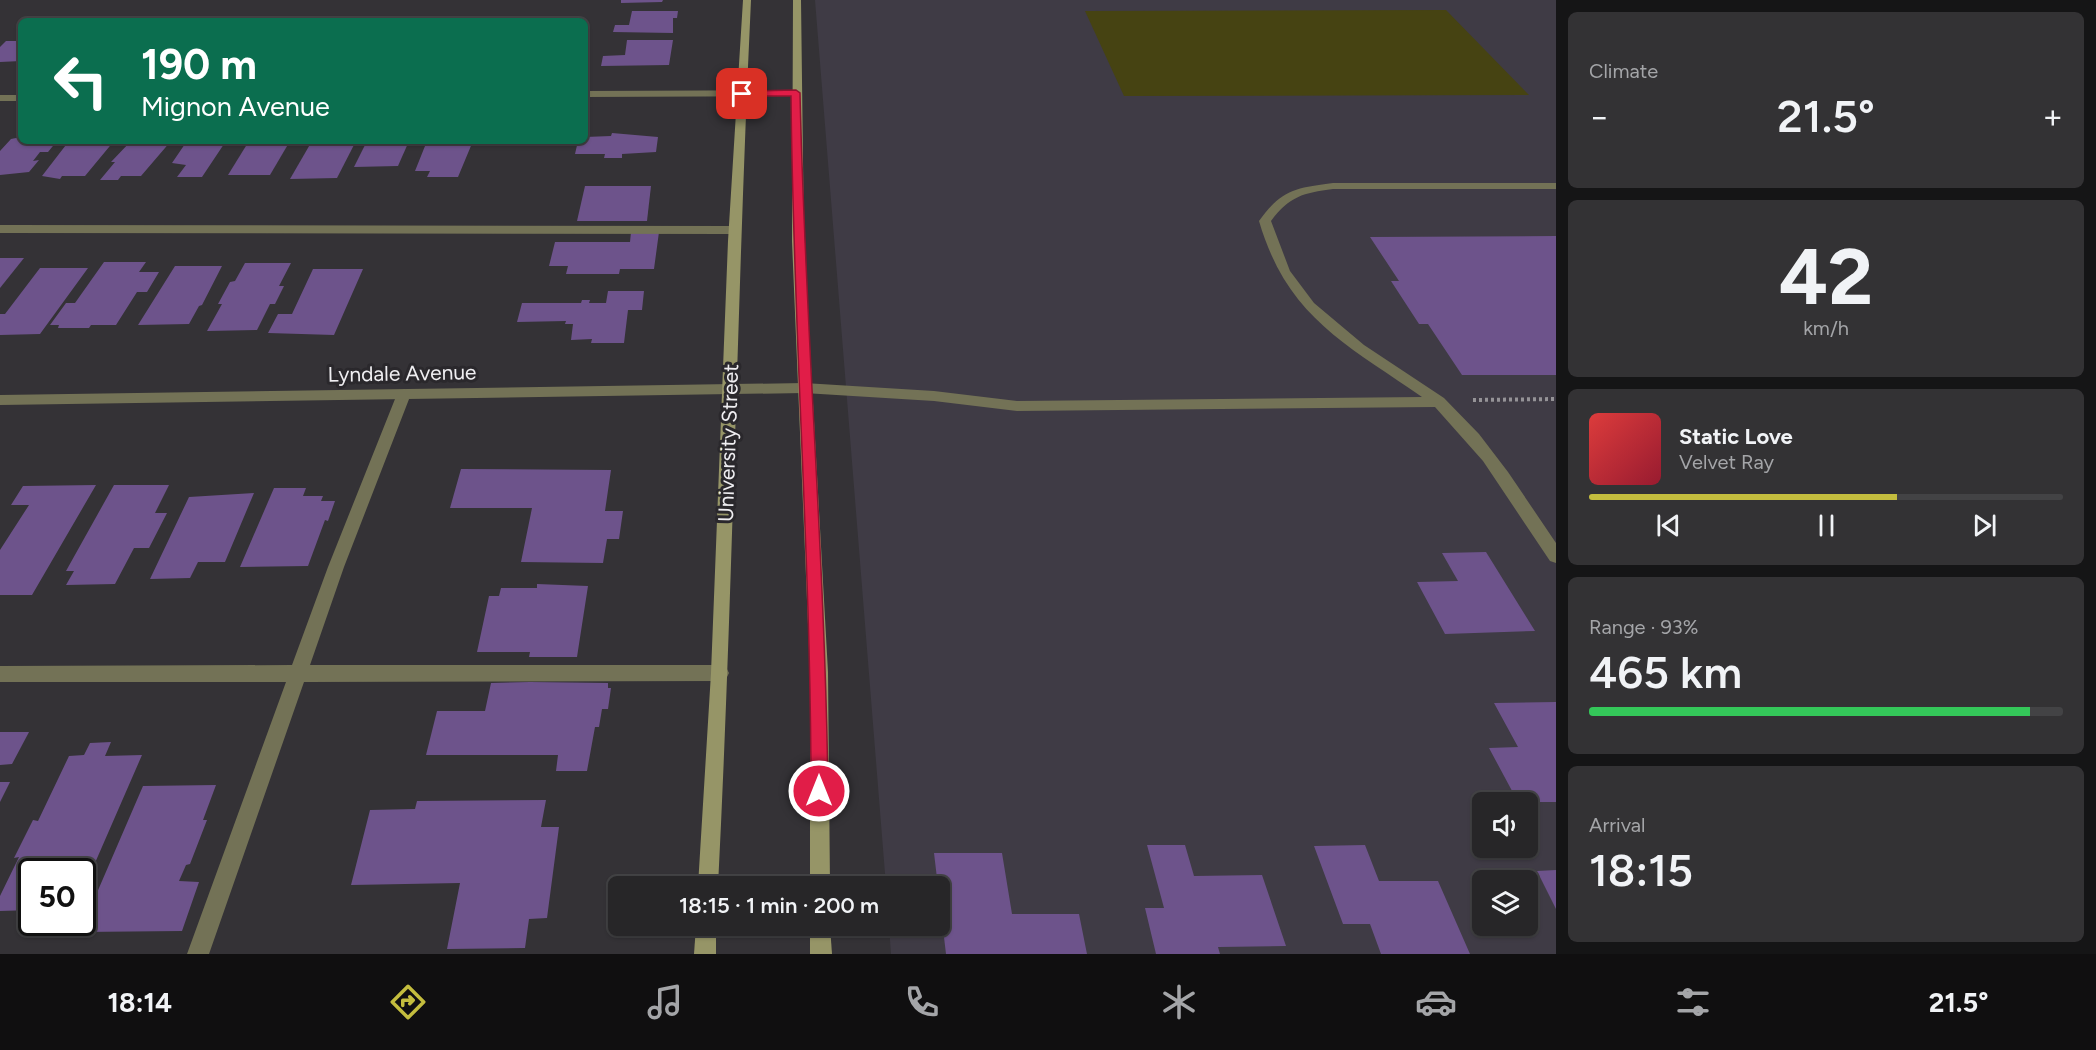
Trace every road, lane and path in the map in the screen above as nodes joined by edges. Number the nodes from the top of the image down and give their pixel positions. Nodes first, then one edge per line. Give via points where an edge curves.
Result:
1 (747, 0) edge
2 (797, 0) edge
3 (796, 93) junction
4 (588, 94) edge
5 (742, 94) junction
6 (0, 98) edge
7 (18, 98) edge
8 (1556, 186) edge
9 (0, 229) edge
10 (735, 230) junction
11 (804, 388) junction
12 (730, 389) junction
13 (404, 394) junction
14 (1556, 399) edge
15 (0, 400) edge
16 (1473, 400) dead end
17 (1439, 402) junction
18 (1556, 556) edge
19 (299, 673) junction
20 (720, 673) junction
21 (0, 674) edge
22 (709, 876) edge
23 (820, 876) edge
24 (706, 936) edge
25 (820, 936) edge
26 (198, 954) edge
27 (705, 954) edge
28 (821, 954) edge

1 - 5 main road, University Street
2 - 3 main road
3 - 5 street
3 - 11 main road
4 - 5 street
5 - 10 main road, University Street
6 - 7 street
8 - 17 street via 1333,186 1303,190 1280,201 1266,221 1275,253 1293,285 1322,319
9 - 10 street
10 - 12 main road, University Street
11 - 12 street, Lyndale Avenue
11 - 17 street, Lyndale Avenue via 1017,406
11 - 23 main road via 819,672
12 - 13 street, Lyndale Avenue
12 - 20 main road, University Street
13 - 15 street, Lyndale Avenue
13 - 19 street
14 - 16 path
17 - 18 street via 1494,462
19 - 20 street
19 - 21 street
19 - 26 street
20 - 22 main road, University Street
24 - 27 main road
25 - 28 main road

